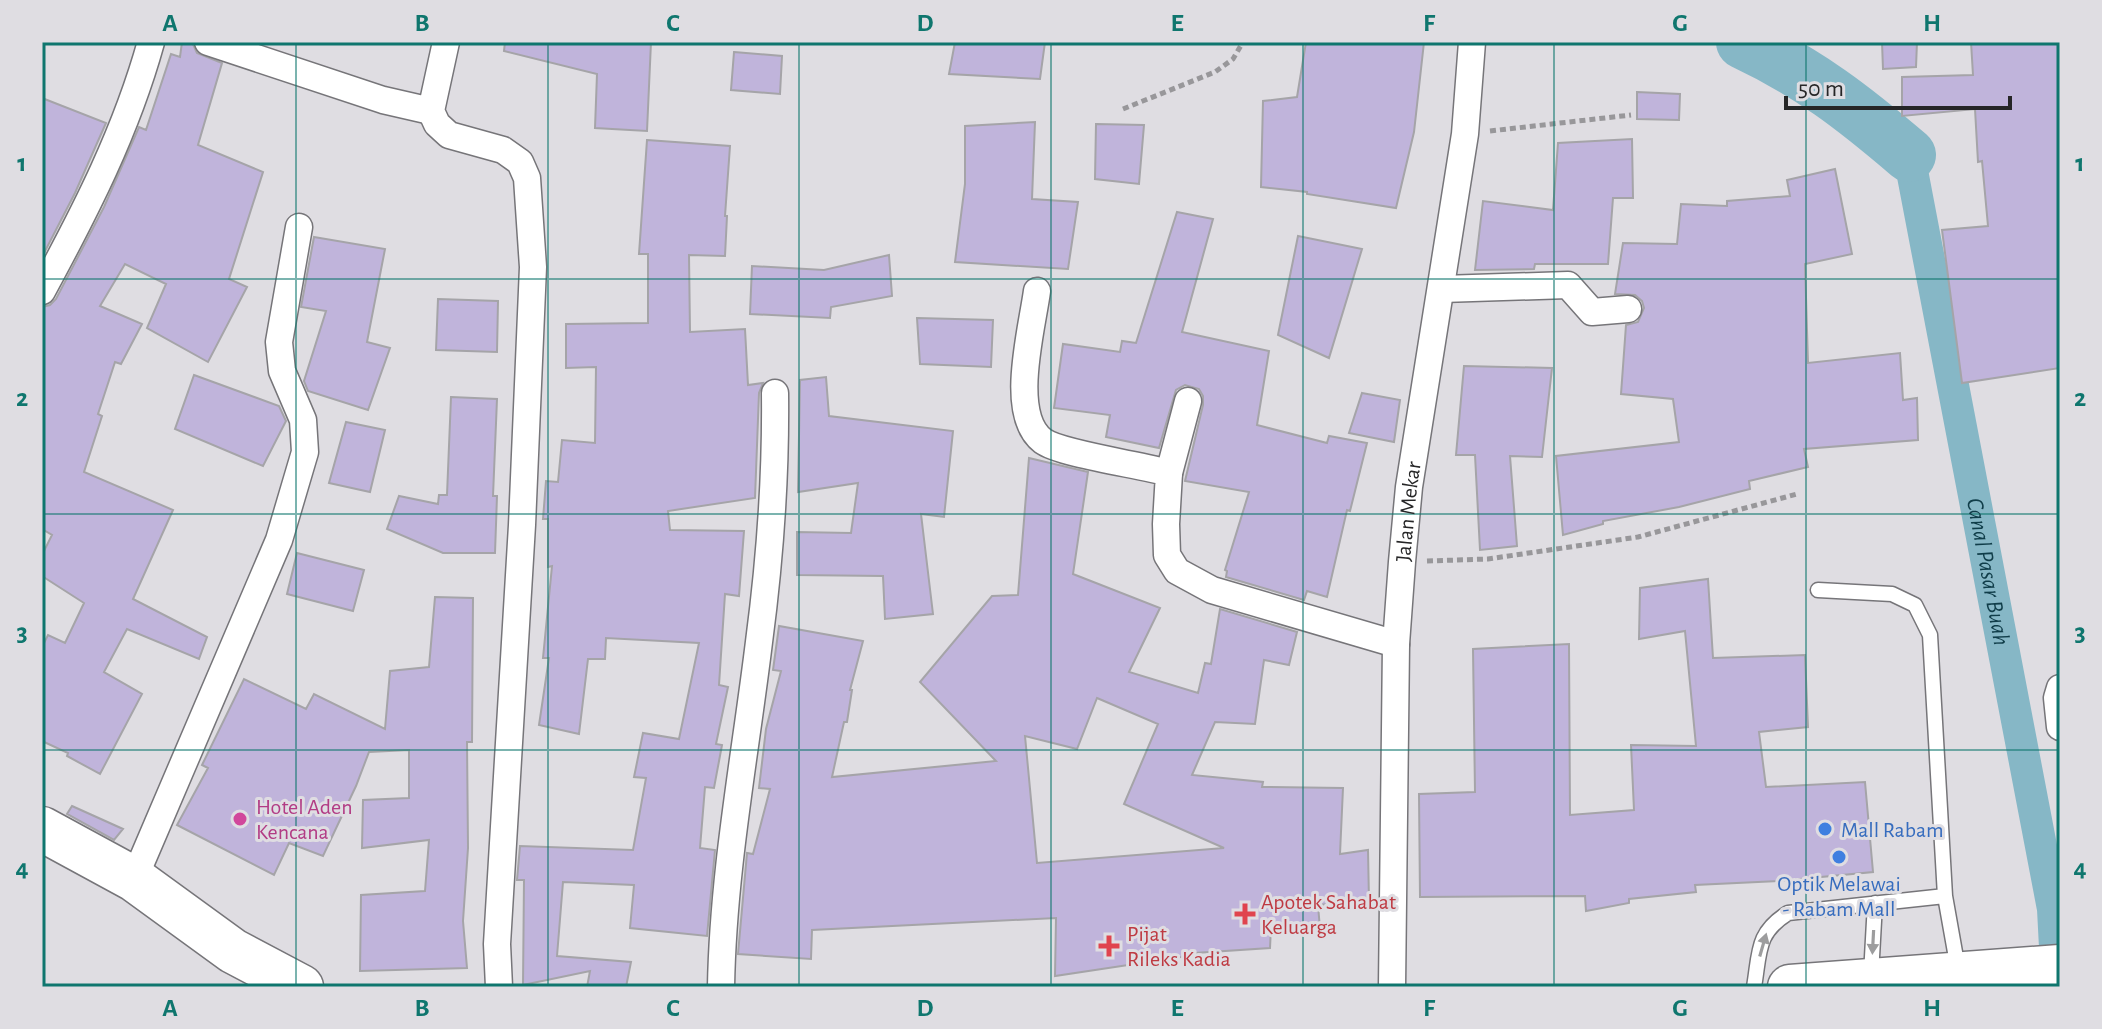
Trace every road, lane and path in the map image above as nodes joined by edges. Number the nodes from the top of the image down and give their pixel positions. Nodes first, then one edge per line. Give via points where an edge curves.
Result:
1 (151, 42) edge
2 (208, 42) edge
3 (446, 42) edge
4 (1243, 42) edge
5 (1472, 42) edge
6 (1123, 109) dead end
7 (431, 111) junction
8 (1631, 115) dead end
9 (1465, 134) junction
10 (299, 227) dead end
11 (1442, 289) junction
12 (42, 291) edge
13 (1037, 291) dead end
14 (1628, 309) dead end
15 (775, 393) dead end
16 (1188, 401) dead end
17 (1169, 473) junction
18 (1797, 494) dead end
19 (1402, 562) junction
20 (1818, 590) dead end
21 (1396, 644) junction
22 (2060, 688) edge
23 (2060, 727) edge
24 (42, 829) edge
25 (134, 879) junction
26 (1945, 896) junction
27 (1875, 903) junction
28 (2060, 967) edge
29 (1972, 977) edge
30 (1871, 984) edge
31 (301, 987) edge
32 (499, 987) edge
33 (721, 987) edge
34 (1392, 987) edge
35 (1754, 987) edge
36 (1790, 987) edge

1 - 12 street via 118,138
2 - 7 street
3 - 7 street
4 - 6 path via 1233,59 1215,72
5 - 9 street, Jalan Mekar
7 - 32 street via 449,135 503,150 520,162 527,178 533,267 497,944
8 - 9 path
9 - 11 street, Jalan Mekar
10 - 25 street via 279,342 282,371 303,420 305,452 279,540
11 - 14 street via 1568,285 1592,312
11 - 19 street, Jalan Mekar
13 - 17 street via 1023,398 1027,420 1042,440 1064,449
15 - 33 street via 771,532 731,846
16 - 17 street
17 - 21 street via 1167,555 1177,571 1212,590
18 - 19 path via 1638,537 1488,559
19 - 21 street, Jalan Mekar
20 - 26 lane via 1892,594 1915,605 1930,635
21 - 34 street, Jalan Mekar
22 - 23 street
24 - 25 highway
25 - 31 highway via 233,951
26 - 27 lane
26 - 29 lane
27 -> 30 lane
35 -> 27 lane via 1763,938 1772,923 1788,913
28 - 29 highway
29 - 30 highway
30 - 36 highway

